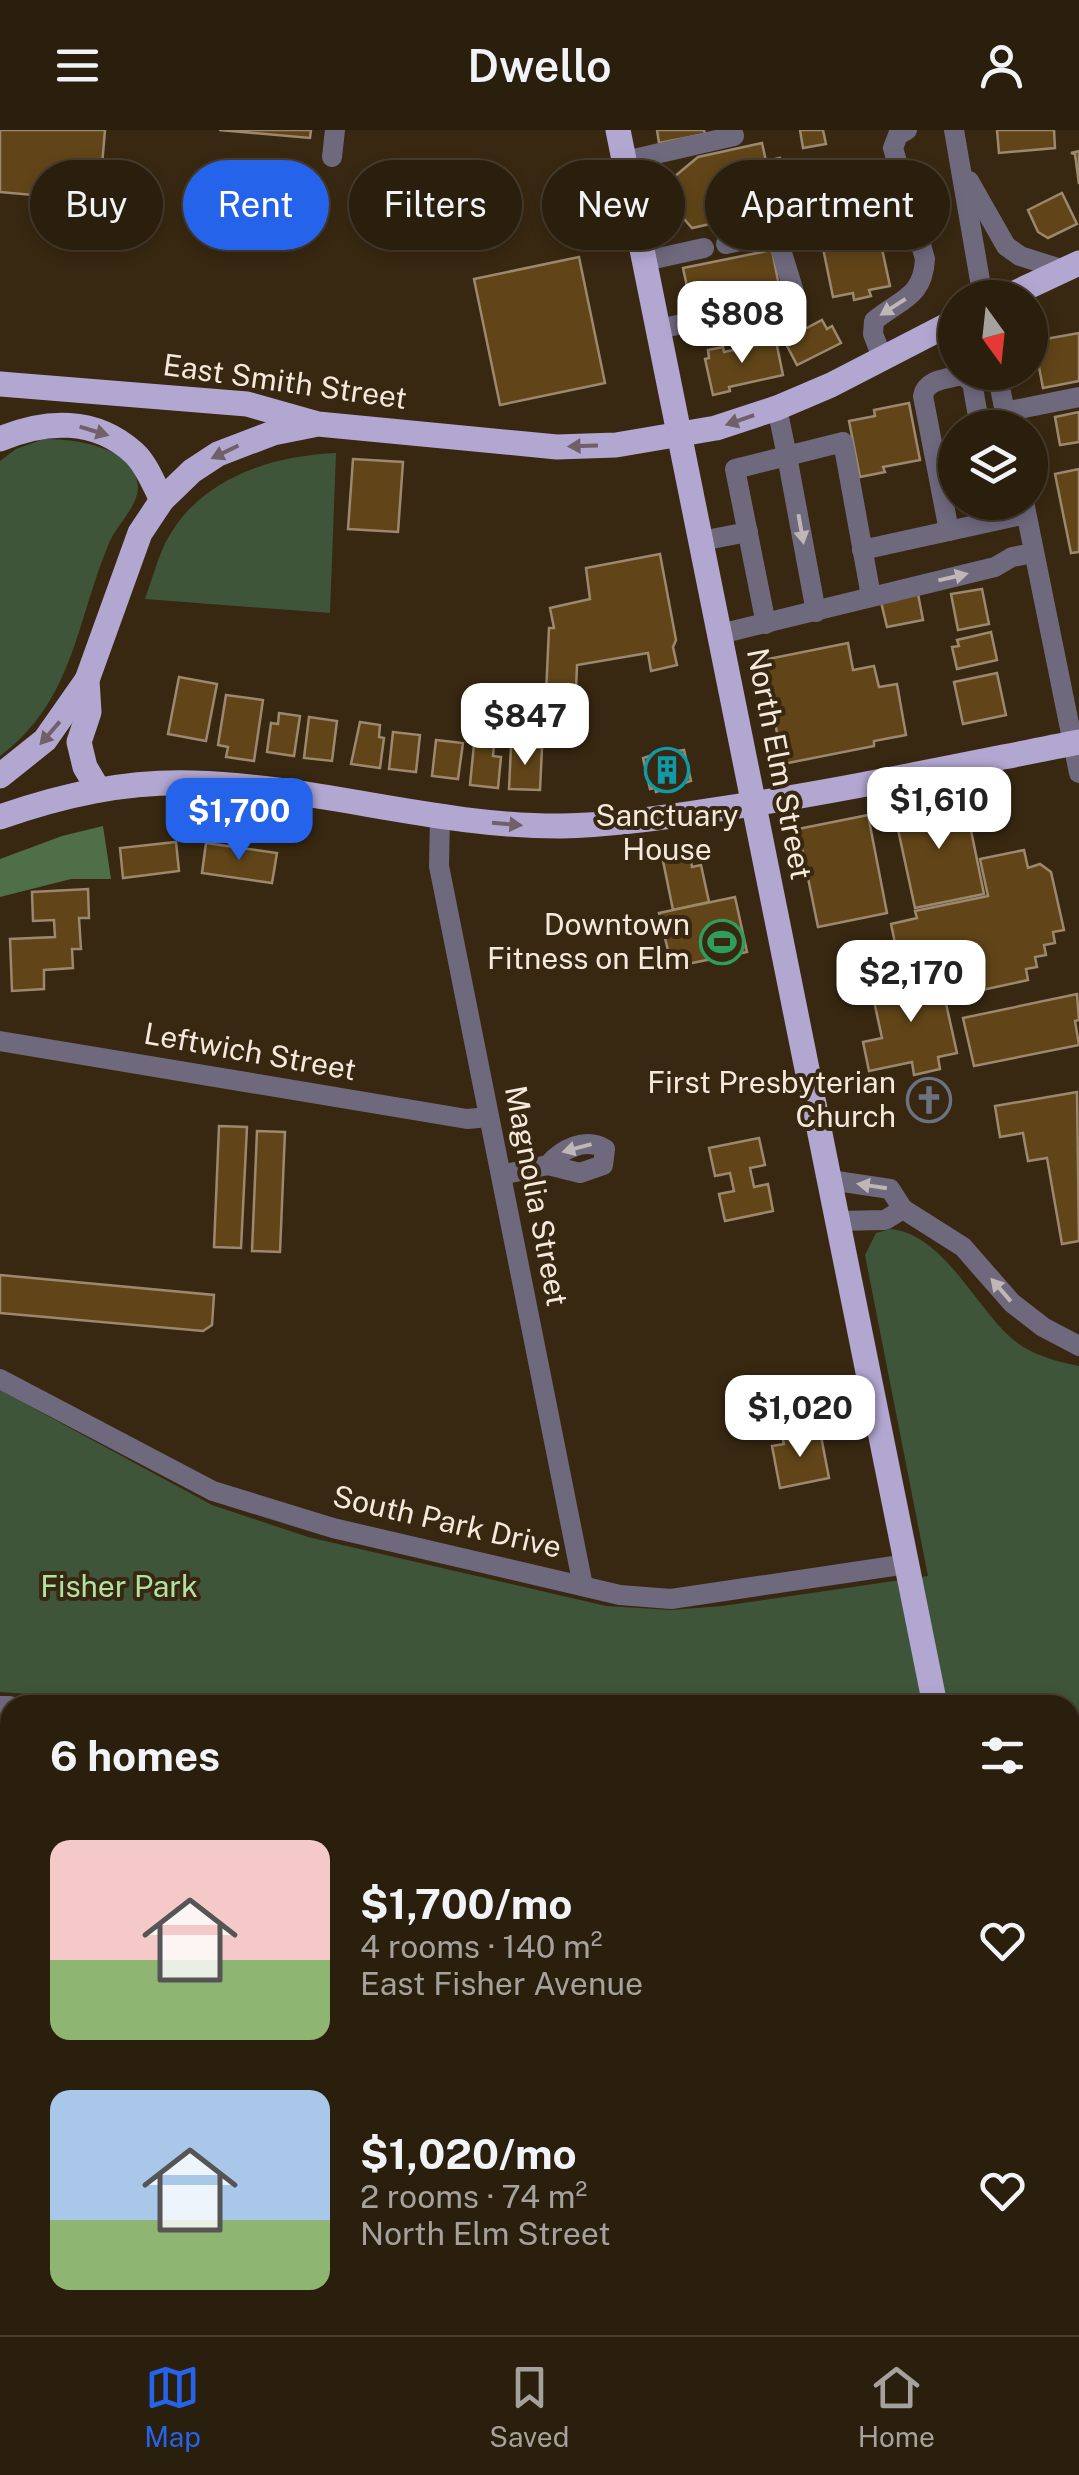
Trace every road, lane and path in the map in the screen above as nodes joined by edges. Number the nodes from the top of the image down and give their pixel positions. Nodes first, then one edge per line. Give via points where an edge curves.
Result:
1 (335, 130) edge
2 (618, 130) edge
3 (732, 130) edge
4 (907, 130) edge
5 (954, 130) edge
6 (332, 157) dead end
7 (624, 160) joint
8 (960, 164) junction
9 (704, 248) dead end
10 (643, 250) edge
11 (784, 250) edge
12 (645, 261) junction
13 (1071, 266) edge
14 (980, 280) edge
15 (1042, 280) edge
16 (658, 329) junction
17 (938, 330) edge
18 (882, 358) junction
19 (0, 384) edge
20 (1079, 397) edge
21 (777, 408) junction
22 (977, 410) edge
23 (1038, 410) edge
24 (318, 424) junction
25 (680, 436) junction
26 (0, 439) edge
27 (787, 456) junction
28 (938, 474) edge
29 (162, 500) junction
30 (947, 520) edge
31 (976, 520) edge
32 (1027, 520) edge
33 (949, 531) junction
34 (748, 532) junction
35 (701, 541) junction
36 (862, 550) junction
37 (1034, 553) junction
38 (871, 596) junction
39 (816, 612) junction
40 (766, 624) junction
41 (720, 634) junction
42 (88, 680) junction
43 (1076, 743) edge
44 (1079, 773) edge
45 (0, 776) edge
46 (98, 789) junction
47 (754, 804) junction
48 (0, 817) edge
49 (440, 817) junction
50 (0, 1040) edge
51 (489, 1117) junction
52 (548, 1165) dead end
53 (501, 1175) junction
54 (830, 1180) junction
55 (902, 1209) junction
56 (838, 1222) junction
57 (1079, 1346) edge
58 (0, 1379) edge
59 (907, 1564) junction
60 (583, 1586) junction
61 (934, 1695) edge

1 - 6 street
2 - 7 main road, North Elm Street
3 - 7 street via 734,136
4 -> 18 street via 894,148 925,259 924,278 914,294 874,321
5 - 8 street
8 - 13 street via 1006,246 1020,256
8 - 14 street
9 - 12 street
10 - 12 main road, North Elm Street
11 - 16 street via 791,300
12 - 16 main road, North Elm Street
13 - 15 main road
16 - 25 main road, North Elm Street
17 - 18 main road, East Smith Street
18 - 21 main road, East Smith Street
19 - 24 main road, East Smith Street via 247,404
20 - 23 street
21 -> 25 main road, East Smith Street
21 - 27 street
22 - 28 street via 967,377 924,388
25 -> 24 main road, East Smith Street via 556,446
24 -> 29 main road via 218,454
25 - 35 main road, North Elm Street
26 -> 29 main road via 62,423 105,432 134,453
27 - 34 street via 735,470
27 - 36 street via 844,442
27 -> 39 street
29 - 42 main road via 140,533
30 - 33 street
31 - 33 street
32 - 37 street
33 - 36 street
34 - 35 street
34 - 40 street
35 - 41 main road, North Elm Street
36 - 38 street
38 -> 37 street
37 - 43 street
38 - 39 street
39 - 40 street
40 - 41 street
41 - 47 main road, North Elm Street
42 -> 45 main road via 46,740
42 - 46 main road via 89,712 80,742
43 - 44 street
43 - 47 main road
46 - 48 main road
46 - 49 main road via 158,783 255,787
49 -> 47 main road via 520,826 603,824
47 - 54 main road, North Elm Street
49 - 51 street, Magnolia Street via 440,866
50 - 51 street, Leftwich Street via 467,1119
51 - 53 street, Magnolia Street
52 - 53 street
53 - 60 street, Magnolia Street
55 -> 54 street via 890,1189
54 - 56 main road, North Elm Street
55 - 56 street via 885,1220
57 -> 55 street via 1044,1328 962,1247
56 - 59 main road, North Elm Street
58 - 60 street, South Park Drive via 213,1491 333,1528
59 - 60 street, South Park Drive via 671,1599
59 - 61 main road, North Elm Street

